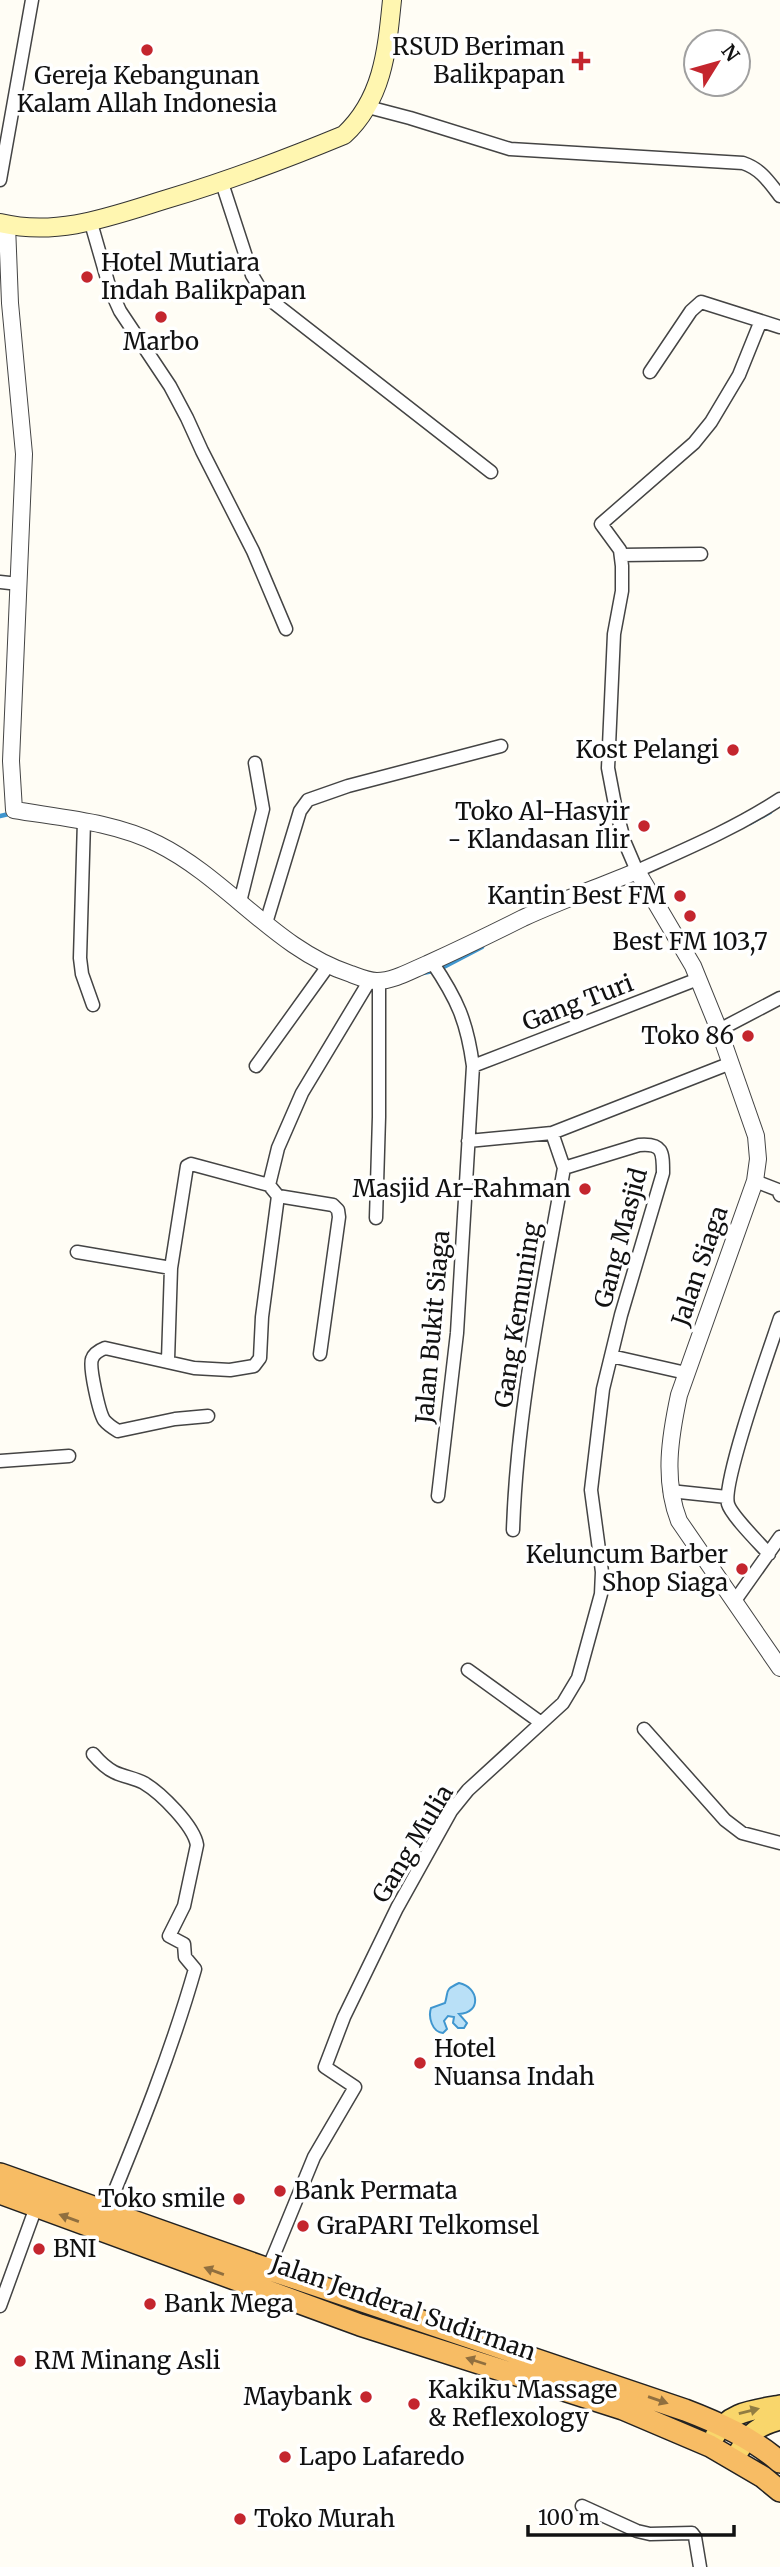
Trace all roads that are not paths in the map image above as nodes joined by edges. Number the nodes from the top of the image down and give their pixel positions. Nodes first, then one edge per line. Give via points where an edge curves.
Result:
1 (32, 0) edge
2 (392, 0) edge
3 (368, 107) junction
4 (0, 180) edge
5 (222, 183) junction
6 (780, 196) edge
7 (91, 223) junction
8 (4, 224) edge
9 (761, 323) junction
10 (780, 327) edge
11 (650, 372) dead end
12 (491, 472) dead end
13 (701, 554) dead end
14 (621, 555) junction
15 (0, 582) edge
16 (19, 584) junction
17 (286, 629) dead end
18 (501, 746) dead end
19 (255, 763) dead end
20 (780, 799) edge
21 (7, 811) edge
22 (84, 821) junction
23 (636, 871) junction
24 (240, 902) junction
25 (266, 923) junction
26 (432, 962) junction
27 (328, 967) junction
28 (698, 979) junction
29 (375, 981) junction
30 (780, 998) edge
31 (93, 1005) dead end
32 (719, 1030) junction
33 (731, 1063) junction
34 (256, 1066) dead end
35 (473, 1066) junction
36 (552, 1133) junction
37 (468, 1141) junction
38 (564, 1168) junction
39 (755, 1181) junction
40 (269, 1185) junction
41 (779, 1192) edge
42 (278, 1196) junction
43 (376, 1218) dead end
44 (76, 1252) dead end
45 (171, 1268) junction
46 (780, 1318) edge
47 (320, 1354) dead end
48 (611, 1356) junction
49 (168, 1360) junction
50 (686, 1373) junction
51 (208, 1416) dead end
52 (69, 1456) dead end
53 (0, 1461) edge
54 (670, 1491) junction
55 (438, 1496) dead end
56 (727, 1497) junction
57 (513, 1530) dead end
58 (780, 1537) edge
59 (769, 1554) junction
60 (734, 1602) junction
61 (780, 1668) edge
62 (468, 1670) dead end
63 (540, 1722) junction
64 (644, 1729) dead end
65 (93, 1754) dead end
66 (780, 1843) edge
67 (0, 2174) edge
68 (0, 2193) edge
69 (36, 2207) junction
70 (106, 2212) junction
71 (268, 2269) junction
72 (0, 2306) edge
73 (780, 2405) edge
74 (780, 2420) edge
75 (721, 2424) junction
76 (746, 2438) junction
77 (709, 2445) junction
78 (734, 2460) junction
79 (780, 2462) edge
80 (780, 2491) edge
81 (582, 2506) dead end
82 (700, 2567) edge

1 - 4 street
2 - 3 main road via 382,71
3 - 5 main road via 344,135
3 - 6 street via 510,149 743,163 762,173
5 - 7 main road
5 - 12 street via 252,275 264,295
7 - 8 main road via 57,228
7 - 17 street via 120,312 187,418
8 - 16 street via 24,454
9 - 10 street
9 - 11 street via 701,302
9 - 14 street via 739,375 711,422 694,443 601,524
13 - 14 street
14 - 23 street via 608,768
15 - 16 street
16 - 21 street
18 - 25 street via 308,800 300,811
19 - 24 street via 263,809
20 - 23 street via 735,827
21 - 22 street
22 - 24 street via 160,844 195,865
22 - 31 street via 80,958
23 - 26 street
23 - 28 street, Jalan Siaga
24 - 25 street
25 - 27 street
26 - 29 street
26 - 35 street, Jalan Bukit Siaga via 455,997
27 - 29 street
27 - 34 street
28 - 32 street, Jalan Siaga
28 - 35 street, Gang Turi
29 - 40 street via 302,1093 278,1148
29 - 43 street via 380,1104
30 - 32 street
32 - 33 street, Jalan Siaga
33 - 36 street
33 - 39 street, Jalan Siaga via 756,1136
35 - 37 street, Jalan Bukit Siaga
36 - 37 street
36 - 38 street, Gang Kemuning
37 - 55 street, Jalan Bukit Siaga via 457,1333
38 - 48 street, Gang Masjid via 651,1143 663,1155 663,1173
38 - 57 street, Gang Kemuning via 521,1419
39 - 41 street
39 - 50 street, Jalan Siaga
40 - 42 street
40 - 45 street via 187,1166
42 - 47 street via 333,1205 338,1210
42 - 49 street via 260,1358 254,1366 230,1370 194,1368
44 - 45 street
45 - 49 street
46 - 56 street
48 - 50 street
48 - 63 street, Gang Mulia via 591,1490 601,1594 578,1678 563,1703
49 - 51 street via 104,1348 97,1352 91,1368 105,1421 118,1430
50 - 54 street, Jalan Siaga via 673,1424
52 - 53 street
54 - 56 street
54 - 60 street, Jalan Siaga via 679,1521
56 - 59 street via 730,1508
58 - 59 street
59 - 60 street
60 - 61 street, Jalan Siaga
62 - 63 street
63 - 71 street, Gang Mulia via 451,1811 397,1909 325,2067 355,2087 314,2157
64 - 66 street via 725,1820 742,1833
65 - 70 street via 111,1771 152,1788 188,1825 197,1845 184,1906 169,1936 184,1944 184,1957 195,1969 149,2110
67 - 70 highway, Jalan Jenderal Sudirman
68 - 69 highway, Jalan Jenderal Sudirman
69 - 72 street
77 -> 69 highway, Jalan Jenderal Sudirman via 623,2409 360,2325
70 - 71 highway, Jalan Jenderal Sudirman
71 -> 75 highway, Jalan Jenderal Sudirman
75 -> 73 main road via 737,2414
74 - 76 main road via 763,2424
75 - 76 highway, Jalan Jenderal Sudirman
75 - 77 main road
76 - 78 main road
76 - 79 highway, Jalan Jenderal Sudirman
77 - 78 highway, Jalan Jenderal Sudirman
78 - 80 highway, Jalan Jenderal Sudirman
81 - 82 street via 637,2531 692,2533

